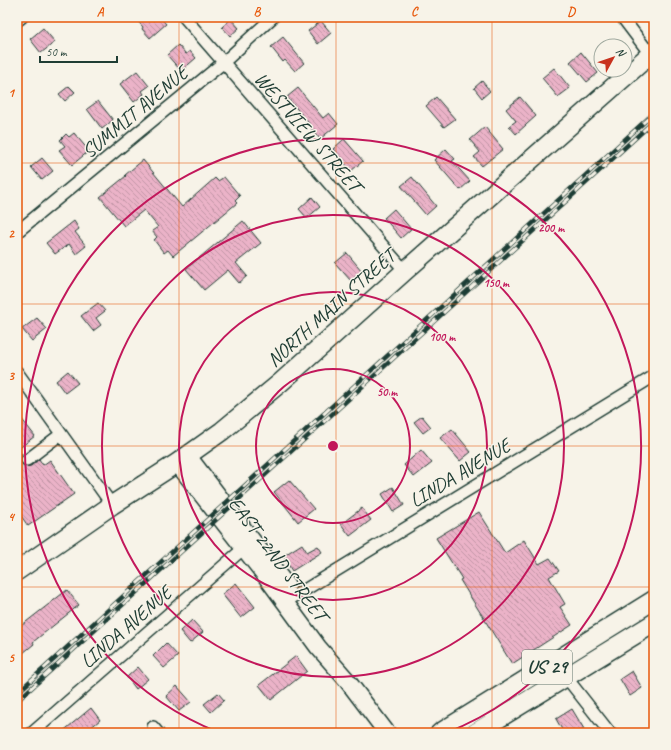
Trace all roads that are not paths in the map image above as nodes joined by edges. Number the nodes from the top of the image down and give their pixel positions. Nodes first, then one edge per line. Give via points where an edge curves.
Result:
1 (22, 17) edge
2 (184, 17) edge
3 (273, 17) edge
4 (622, 17) edge
5 (17, 21) edge
6 (652, 53) edge
7 (224, 62) junction
8 (17, 232) edge
9 (405, 270) junction
10 (17, 372) edge
11 (654, 376) edge
12 (61, 434) junction
13 (27, 460) tunnel mouth
14 (182, 460) junction
15 (112, 505) junction
16 (244, 548) junction
17 (17, 571) edge
18 (290, 599) junction
19 (654, 600) edge
20 (654, 624) edge
21 (566, 677) junction
22 (32, 733) edge
23 (387, 733) edge
24 (440, 733) edge
25 (475, 733) edge
26 (610, 733) edge

1 - 5 street
2 - 7 street, WESTVIEW STREET
3 - 7 street, SUMMIT AVENUE
4 - 6 street
6 - 9 main road, NORTH MAIN STREET
7 - 8 street, SUMMIT AVENUE
7 - 9 street, WESTVIEW STREET
9 - 14 main road, NORTH MAIN STREET via 280,383
10 - 12 street
11 - 18 street, LINDA AVENUE
12 - 13 street
12 - 15 street
14 - 15 main road, NORTH MAIN STREET
14 - 16 main road, EAST 22ND STREET
14 - 18 main road, EAST 22ND STREET
15 - 17 main road, NORTH MAIN STREET
16 - 18 main road, EAST 22ND STREET
16 - 22 street, LINDA AVENUE
18 - 23 main road, EAST 22ND STREET via 318,646
19 - 24 main road, US 29
20 - 21 main road, US 29
21 - 25 main road, US 29
21 - 26 street

